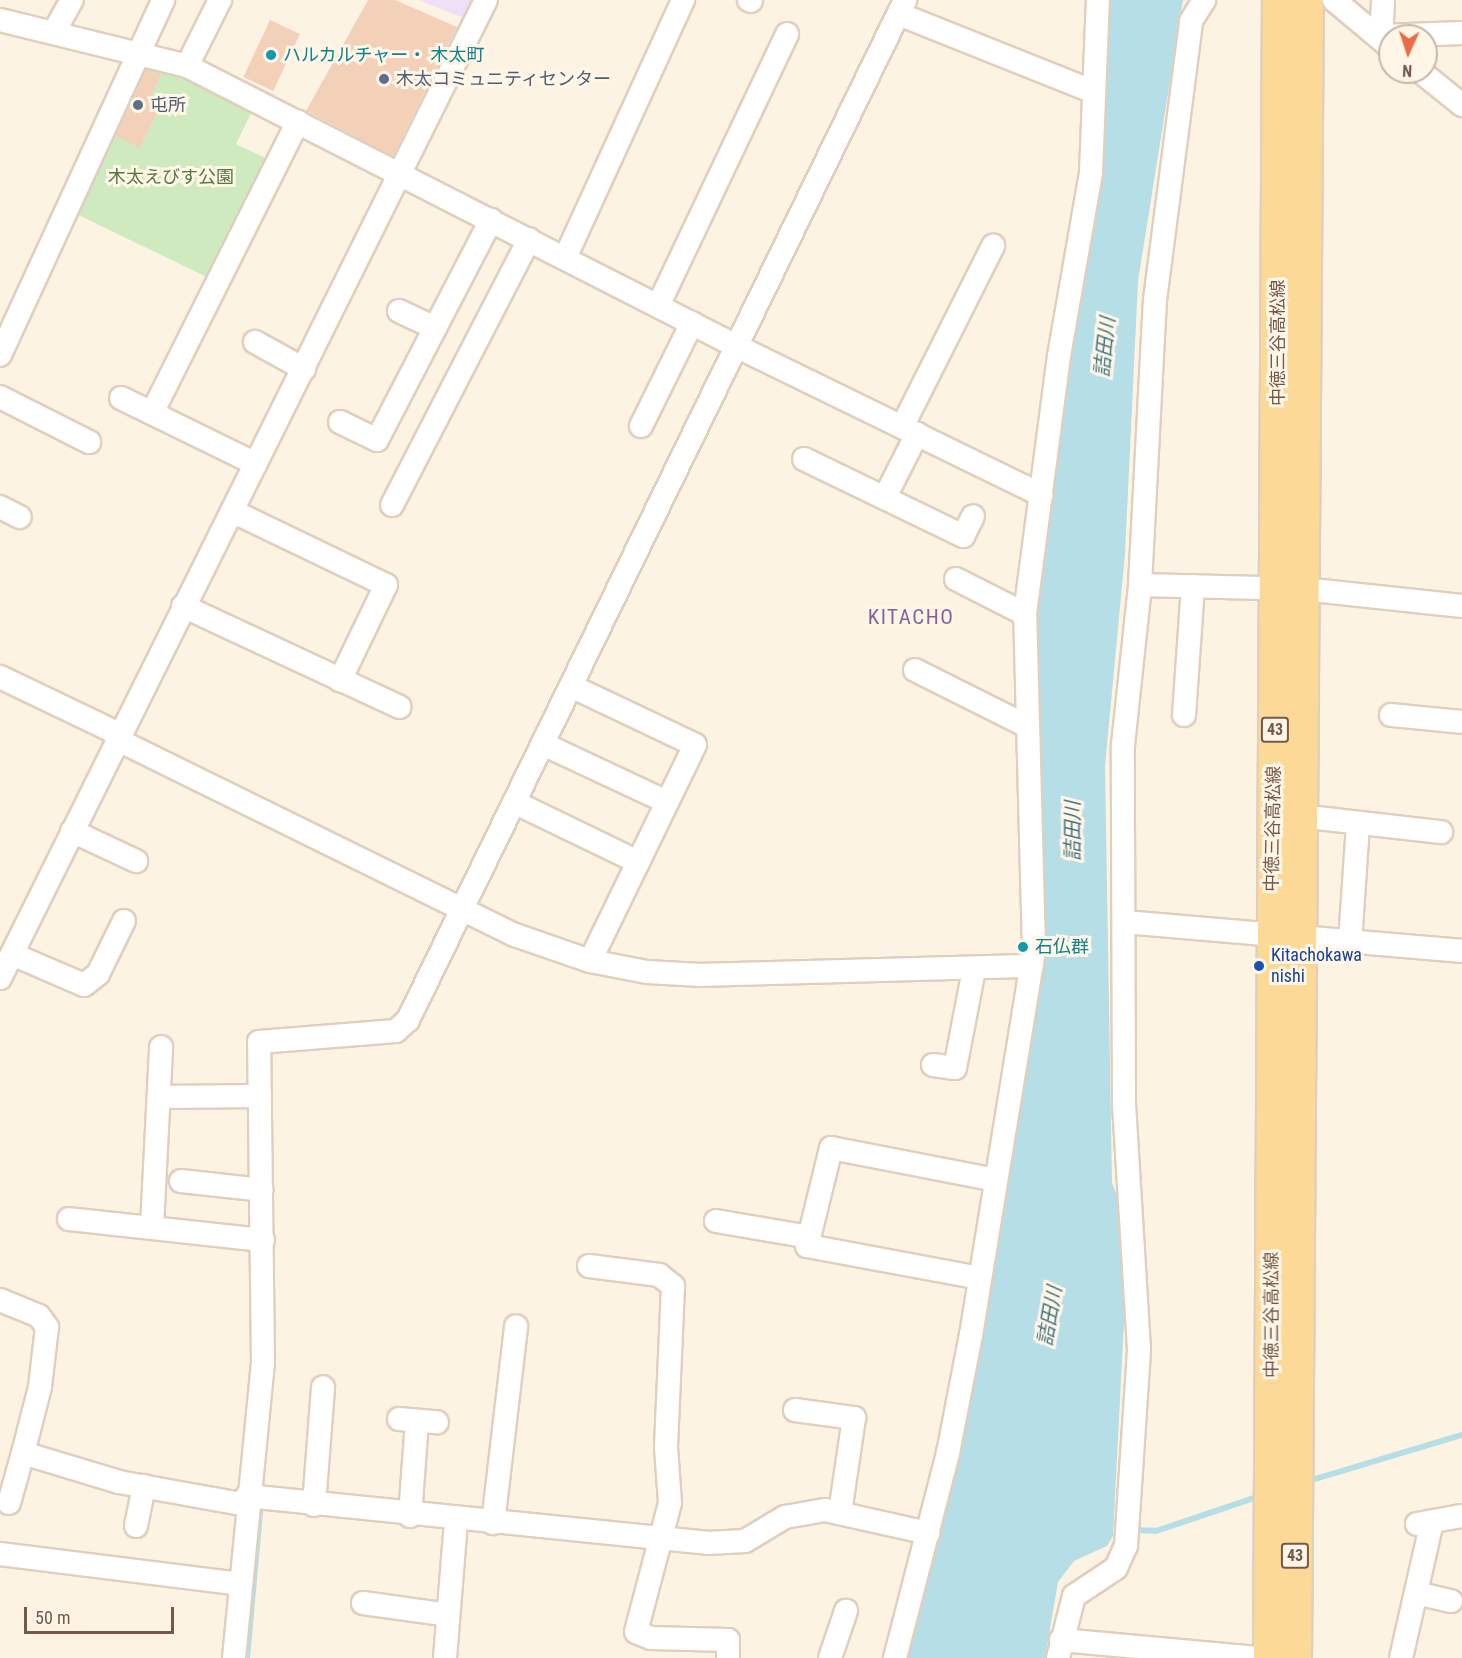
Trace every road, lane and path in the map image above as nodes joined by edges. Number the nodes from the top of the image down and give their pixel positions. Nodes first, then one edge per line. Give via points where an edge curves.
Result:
1 (72, 0) edge
2 (163, 0) edge
3 (220, 0) edge
4 (486, 0) edge
5 (683, 0) edge
6 (1098, 0) edge
7 (1204, 0) edge
8 (1279, 0) edge
9 (1306, 0) edge
10 (1334, 0) edge
11 (1383, 0) edge
12 (902, 7) edge
13 (0, 20) edge
14 (1384, 24) edge
15 (54, 32) junction
16 (1462, 33) edge
17 (787, 34) dead end
18 (1378, 35) edge
19 (1438, 35) edge
20 (140, 52) junction
21 (187, 66) junction
22 (1436, 84) edge
23 (1094, 92) junction
24 (1462, 105) edge
25 (298, 122) junction
26 (401, 173) junction
27 (490, 220) junction
28 (529, 239) junction
29 (993, 246) dead end
30 (565, 258) junction
31 (658, 306) junction
32 (399, 311) dead end
33 (692, 323) junction
34 (435, 328) junction
35 (255, 342) dead end
36 (736, 346) junction
37 (0, 356) edge
38 (304, 369) junction
39 (0, 397) edge
40 (121, 398) dead end
41 (152, 413) junction
42 (340, 422) dead end
43 (641, 426) dead end
44 (909, 430) junction
45 (89, 442) dead end
46 (804, 459) dead end
47 (256, 464) junction
48 (1042, 495) junction
49 (885, 497) junction
50 (392, 505) dead end
51 (232, 511) junction
52 (973, 516) dead end
53 (956, 579) dead end
54 (1140, 585) junction
55 (1193, 586) junction
56 (1291, 589) junction
57 (183, 606) junction
58 (1462, 606) edge
59 (1025, 614) junction
60 (915, 670) dead end
61 (0, 677) edge
62 (340, 680) junction
63 (571, 686) junction
64 (400, 707) dead end
65 (1184, 715) dead end
66 (1391, 715) dead end
67 (1462, 722) edge
68 (1027, 726) junction
69 (118, 736) junction
70 (543, 744) junction
71 (514, 802) junction
72 (667, 802) junction
73 (1300, 816) junction
74 (1358, 825) junction
75 (72, 831) junction
76 (1441, 832) dead end
77 (136, 861) dead end
78 (638, 862) junction
79 (462, 910) junction
80 (124, 921) dead end
81 (1124, 922) junction
82 (1284, 936) junction
83 (1350, 942) junction
84 (1462, 951) edge
85 (12, 954) junction
86 (590, 961) junction
87 (1032, 966) junction
88 (974, 969) junction
89 (0, 978) edge
90 (161, 1047) dead end
91 (933, 1065) dead end
92 (1300, 1094) junction
93 (260, 1096) junction
94 (159, 1097) junction
95 (1272, 1114) junction
96 (996, 1180) junction
97 (181, 1181) dead end
98 (262, 1190) junction
99 (69, 1219) dead end
100 (716, 1221) dead end
101 (152, 1227) junction
102 (810, 1237) junction
103 (263, 1240) junction
104 (589, 1266) dead end
105 (980, 1278) junction
106 (0, 1300) edge
107 (516, 1326) dead end
108 (323, 1387) dead end
109 (795, 1410) dead end
110 (418, 1421) dead end
111 (23, 1453) junction
112 (1284, 1457) junction
113 (144, 1486) junction
114 (247, 1501) junction
115 (9, 1503) dead end
116 (314, 1505) junction
117 (840, 1513) junction
118 (410, 1516) junction
119 (1462, 1516) edge
120 (456, 1520) junction
121 (494, 1523) junction
122 (136, 1526) dead end
123 (928, 1533) junction
124 (661, 1537) junction
125 (0, 1554) edge
126 (240, 1584) junction
127 (1416, 1593) junction
128 (1451, 1601) dead end
129 (363, 1603) dead end
130 (846, 1611) dead end
131 (448, 1615) junction
132 (649, 1648) edge
133 (1060, 1649) edge
134 (234, 1658) edge
135 (445, 1658) edge
136 (728, 1658) edge
137 (830, 1658) edge
138 (895, 1658) edge
139 (1250, 1658) edge
140 (1257, 1658) edge
141 (1270, 1658) edge
142 (1294, 1658) edge
143 (1315, 1658) edge
144 (1401, 1658) edge

1 - 15 street
2 - 20 street
3 - 21 street
4 - 26 street
5 - 30 street
6 - 23 street
7 - 54 street via 1191,21 1155,300
8 - 56 main road, 中徳三谷高松線 / 43
9 - 56 main road, 中徳三谷高松線 / 43
10 - 18 street
11 - 14 street
12 - 23 street
12 - 36 street
13 - 15 street
15 - 20 street
16 - 19 street
17 - 31 street
20 - 21 street
20 - 37 street
21 - 25 street
22 - 24 street
23 - 48 street via 1090,172 1059,356
25 - 26 street
25 - 41 street
26 - 27 street
26 - 38 street
27 - 28 street
27 - 34 street
28 - 30 street
28 - 50 street
29 - 44 street
30 - 31 street
31 - 33 street
32 - 34 street
33 - 36 street
33 - 43 street
34 - 42 street via 377,440
35 - 38 street
36 - 44 street
36 - 63 street
38 - 47 street
39 - 45 street
40 - 41 street
41 - 47 street
44 - 48 street
44 - 49 street
46 - 49 street
47 - 51 street
48 - 59 street
49 - 52 street via 963,536
51 - 57 street
51 - 62 street via 386,585
53 - 59 street
54 - 55 street
54 - 81 street via 1123,745
55 - 56 street
55 - 65 street
56 - 58 street
56 - 73 main road, 中徳三谷高松線 / 43
56 - 82 main road, 中徳三谷高松線 / 43
57 - 62 street
57 - 69 street
59 - 68 street
60 - 68 street
61 - 69 street
62 - 64 street
63 - 70 street
63 - 72 street via 695,745
66 - 67 street
68 - 87 street
69 - 75 street
69 - 79 street
70 - 71 street
70 - 72 street
71 - 78 street
71 - 79 street
72 - 78 street
73 - 74 street
73 - 82 main road, 中徳三谷高松線 / 43
74 - 76 street
74 - 83 street
75 - 77 street
75 - 85 street
78 - 86 street
79 - 86 street
79 - 93 street via 408,1020 396,1031 259,1042
80 - 85 street via 98,974 84,985
81 - 82 street
81 - 133 street via 1125,1130 1137,1255 1139,1349 1126,1546 1116,1568 1074,1596
82 - 83 street
82 - 92 main road, 中徳三谷高松線 / 43
82 - 95 main road, 中徳三谷高松線 / 43
83 - 84 street
85 - 89 street
86 - 88 street via 647,972 701,975
87 - 88 street
87 - 96 street
88 - 91 street via 963,1069
90 - 94 street
92 - 112 main road, 中徳三谷高松線 / 43
92 - 143 main road via 1320,1207
93 - 94 street
93 - 98 street
94 - 101 street
95 - 112 main road, 中徳三谷高松線 / 43
95 - 139 main road via 1257,1164 1254,1233
96 - 102 street via 831,1148
96 - 105 street
97 - 98 street
98 - 103 street
99 - 101 street
100 - 102 street
101 - 103 street
102 - 105 street via 807,1246
103 - 114 street via 263,1361
104 - 124 street via 659,1275 673,1286 666,1447 670,1503
105 - 123 street
106 - 111 street via 39,1317 47,1327 40,1387
107 - 121 street
108 - 116 street
109 - 117 street via 854,1418
110 - 118 street
111 - 113 street
111 - 115 street
112 - 141 main road, 中徳三谷高松線 / 43
112 - 142 main road, 中徳三谷高松線 / 43
113 - 114 street
113 - 122 street
114 - 116 street
114 - 126 street
116 - 118 street
117 - 123 street
117 - 124 street via 825,1510 785,1517 745,1541 706,1543
118 - 120 street
119 - 127 street via 1424,1523
120 - 121 street
120 - 131 street
121 - 124 street
123 - 138 street
124 - 132 street via 636,1632
125 - 126 street
126 - 134 street
127 - 128 street
127 - 144 street
129 - 131 street
130 - 137 street
131 - 135 street
132 - 136 street via 728,1640
133 - 139 street
139 - 140 street

